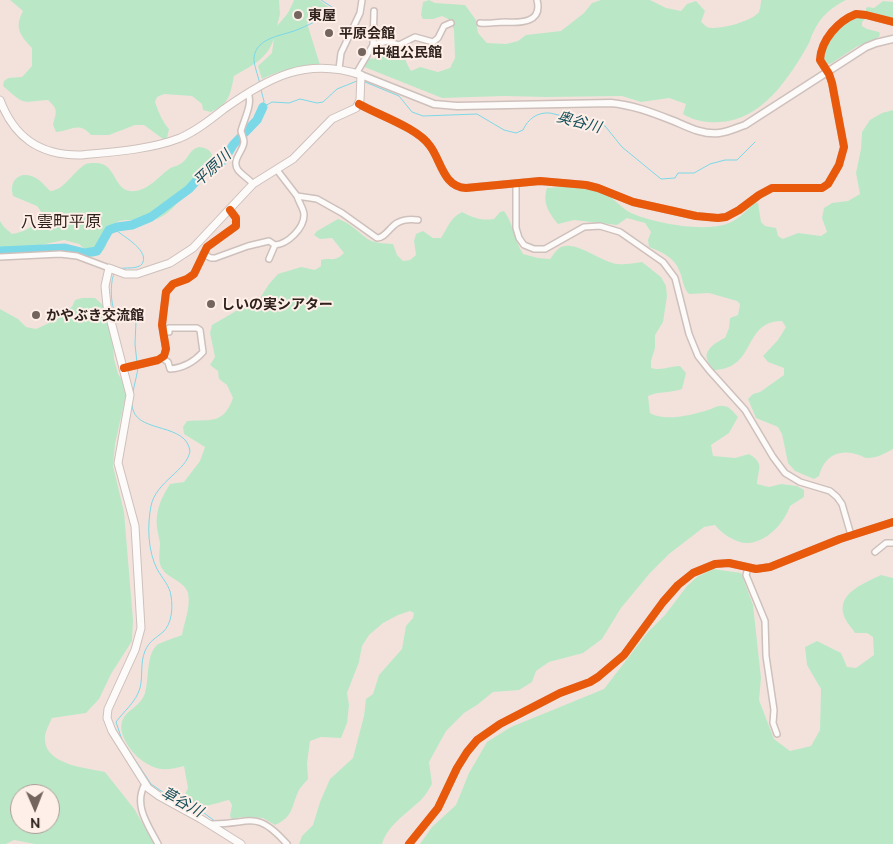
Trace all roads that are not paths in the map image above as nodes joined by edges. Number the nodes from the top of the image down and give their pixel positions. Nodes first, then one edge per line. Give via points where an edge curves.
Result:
1 (362, 0) edge
2 (537, 0) edge
3 (374, 11) dead end
4 (893, 22) edge
5 (451, 23) dead end
6 (480, 23) dead end
7 (893, 39) edge
8 (373, 45) junction
9 (339, 69) junction
10 (827, 72) junction
11 (359, 74) junction
12 (248, 93) junction
13 (0, 100) edge
14 (359, 104) junction
15 (277, 170) junction
16 (516, 183) junction
17 (254, 184) junction
18 (297, 196) junction
19 (230, 210) junction
20 (418, 220) dead end
21 (275, 245) junction
22 (203, 254) junction
23 (0, 257) edge
24 (269, 259) dead end
25 (113, 270) junction
26 (169, 332) dead end
27 (162, 358) junction
28 (124, 368) junction
29 (893, 522) edge
30 (851, 535) junction
31 (893, 543) edge
32 (886, 550) dead end
33 (875, 552) dead end
34 (748, 568) junction
35 (777, 734) dead end
36 (144, 784) junction
37 (214, 824) junction
38 (158, 844) edge
39 (241, 844) edge
40 (287, 844) edge
41 (409, 844) edge

1 - 9 street via 360,13 341,53
2 - 6 street via 537,13 527,21 517,24
3 - 8 street
4 - 10 street via 860,14 848,19 823,44 820,60
5 - 8 street via 444,26 433,42 416,37 399,45 387,41
7 - 10 street via 866,47
8 - 11 street
9 - 11 main road
9 - 12 main road via 293,71
10 - 11 street via 745,125 718,133 703,132 643,109 619,104 434,104
10 - 16 street via 844,147 839,165 825,187 772,188 740,210 718,218 633,202 586,185 540,181
11 - 14 main road
12 - 13 main road via 180,138 148,146 79,155 48,151 25,138 9,120
12 - 17 street via 250,104 236,166
14 - 15 main road via 352,111 332,119 300,154
14 - 16 street via 425,139 448,180 458,187
15 - 17 main road
15 - 18 street
16 - 30 street via 516,228 524,245 545,249 584,227 600,226 620,232 663,262 675,278 698,356 745,410 785,473 800,482 830,491 837,498 842,504
17 - 19 main road
18 - 20 street via 317,200 380,239 396,224 408,219
18 - 21 street via 304,210 303,223 286,241
19 - 22 street via 236,218 236,226 210,244
19 - 25 main road via 200,242 170,263 137,274
21 - 22 street via 266,241 215,258
21 - 24 street
22 - 27 street via 194,274 173,284 166,292 162,325 166,349
23 - 25 street via 68,255
25 - 28 main road via 106,278 106,297
26 - 27 street via 169,328 197,328 203,352 180,369 170,369
27 - 28 street
28 - 36 main road via 130,395 118,463 135,526 141,628 139,641 111,701 107,718 117,742
29 - 30 street
30 - 34 street via 770,567
31 - 32 street
31 - 33 street via 886,543
34 - 35 street via 746,575 765,621 773,723
34 - 41 street via 729,563 715,564 694,573 663,602 624,655 598,676 500,724 477,740 457,768 438,808
36 - 37 main road via 159,796
36 - 38 street via 140,792 140,807
37 - 39 main road
37 - 40 street via 260,821

